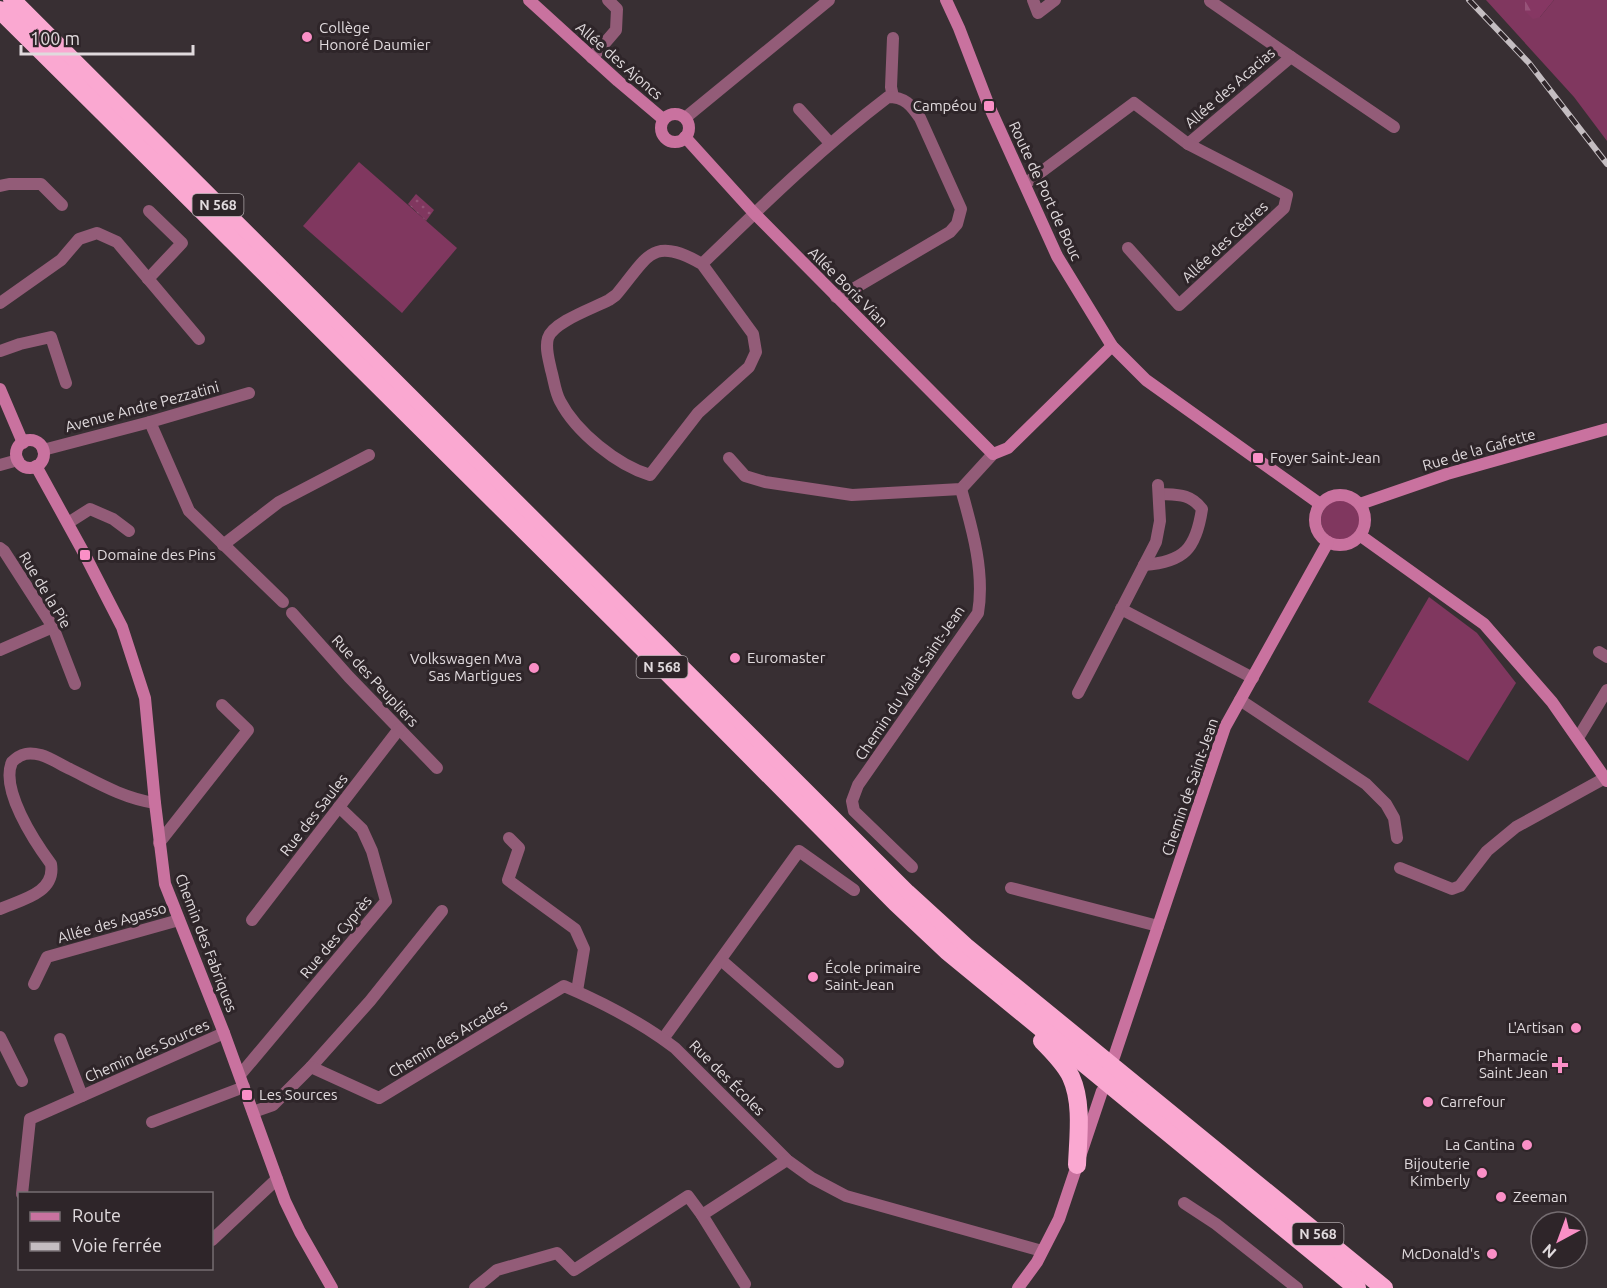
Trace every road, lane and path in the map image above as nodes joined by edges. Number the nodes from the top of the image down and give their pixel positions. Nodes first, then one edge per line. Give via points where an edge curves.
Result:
1 (12, 0) edge
2 (529, 0) edge
3 (608, 0) edge
4 (829, 0) edge
5 (946, 0) edge
6 (1033, 0) edge
7 (1055, 0) edge
8 (1210, 1) edge
9 (0, 10) edge
10 (893, 38) dead end
11 (1291, 57) junction
12 (592, 58) junction
13 (893, 97) junction
14 (799, 109) dead end
15 (685, 118) junction
16 (663, 119) junction
17 (1394, 127) dead end
18 (685, 137) junction
19 (830, 143) junction
20 (1188, 144) junction
21 (1025, 184) junction
22 (0, 186) edge
23 (62, 205) dead end
24 (149, 211) dead end
25 (754, 213) junction
26 (1128, 248) dead end
27 (702, 264) junction
28 (147, 279) junction
29 (836, 297) junction
30 (0, 303) edge
31 (199, 339) dead end
32 (1112, 346) junction
33 (0, 351) edge
34 (66, 383) dead end
35 (0, 389) edge
36 (249, 393) dead end
37 (150, 422) junction
38 (1607, 429) edge
39 (23, 442) junction
40 (43, 450) junction
41 (993, 454) junction
42 (369, 455) dead end
43 (729, 458) dead end
44 (18, 460) junction
45 (0, 465) edge
46 (36, 466) junction
47 (961, 489) junction
48 (1320, 504) junction
49 (1360, 504) junction
50 (68, 523) junction
51 (129, 531) dead end
52 (1361, 536) junction
53 (1328, 542) junction
54 (223, 545) junction
55 (0, 548) edge
56 (1144, 565) junction
57 (283, 602) dead end
58 (1121, 609) junction
59 (292, 613) dead end
60 (53, 627) junction
61 (0, 650) edge
62 (1253, 678) junction
63 (75, 684) dead end
64 (1607, 690) edge
65 (1077, 693) dead end
66 (1240, 700) junction
67 (222, 705) dead end
68 (399, 729) junction
69 (1578, 738) junction
70 (3, 764) edge
71 (437, 768) dead end
72 (1606, 779) edge
73 (154, 803) junction
74 (339, 807) junction
75 (509, 838) dead end
76 (1397, 838) dead end
77 (159, 843) junction
78 (912, 867) dead end
79 (1400, 868) dead end
80 (1011, 888) dead end
81 (854, 890) dead end
82 (0, 909) edge
83 (442, 911) dead end
84 (179, 920) junction
85 (252, 920) dead end
86 (1158, 926) junction
87 (947, 951) junction
88 (721, 960) junction
89 (34, 984) dead end
90 (577, 992) junction
91 (224, 1033) junction
92 (0, 1037) edge
93 (60, 1039) dead end
94 (663, 1039) junction
95 (1114, 1057) dead end
96 (838, 1062) dead end
97 (311, 1066) junction
98 (22, 1081) dead end
99 (242, 1081) junction
100 (1102, 1091) dead end
101 (82, 1096) junction
102 (254, 1112) junction
103 (152, 1122) dead end
104 (787, 1160) junction
105 (1077, 1165) junction
106 (278, 1179) junction
107 (1252, 1181) junction
108 (22, 1192) edge
109 (1184, 1203) dead end
110 (702, 1215) junction
111 (213, 1239) edge
112 (1042, 1251) junction
113 (745, 1284) dead end
114 (332, 1288) edge
115 (475, 1288) edge
116 (1018, 1288) edge
117 (1297, 1288) edge
118 (1357, 1288) edge
119 (1384, 1288) edge
120 (1398, 1288) edge

1 - 107 highway, N 568 via 907,893 965,946
2 - 12 street, Allée des Ajoncs
3 - 12 street via 617,9 616,30
4 - 15 street
5 - 21 street, Route de Port de Bouc
6 - 7 street via 1038,13
8 - 11 street, Allée des Acacias
9 - 87 highway, N 568
10 - 13 street
11 - 17 street
11 - 20 street, Allée des Acacias
12 - 16 street, Allée des Ajoncs
13 - 19 street
13 - 29 street via 912,106 920,118 961,209 957,224 950,232
14 - 19 street
15 - 16 street via 673,114
15 - 18 street via 689,127
16 - 18 street via 661,130 665,138 674,142
18 - 25 street, Allée Boris Vian
19 - 25 street
20 - 21 street, Allée des Acacias via 1134,103
20 - 26 street, Allée des Cèdres via 1287,195 1284,208 1179,305
21 - 32 street, Route de Port de Bouc via 1057,256
22 - 23 street via 41,184
24 - 28 street via 182,243
25 - 27 street
25 - 29 street, Allée Boris Vian
27 - 27 street via 753,334 756,352 749,367 698,413 650,475 637,471 594,442 570,418 558,398 547,352 548,338 558,325 616,295 653,252 664,249 685,254
28 - 30 street via 117,242 97,233 79,239 61,260
28 - 31 street
29 - 41 street, Allée Boris Vian
32 - 41 street via 1008,448
32 - 48 street, Route de Port de Bouc via 1146,380
33 - 34 street via 51,337
35 - 39 street
36 - 37 street, Avenue Andre Pezzatini
37 - 40 street, Avenue Andre Pezzatini
37 - 54 street via 189,511
38 - 49 street, Rue de la Gafette via 1447,474
39 - 40 street via 35,441
39 - 44 street via 16,452
40 - 46 street via 44,457
41 - 47 street
42 - 54 street via 279,502
43 - 47 street via 745,476 852,495
44 - 45 street
44 - 46 street via 28,468
46 - 50 street, Chemin des Fabriques
47 - 78 street, Chemin du Valat Saint-Jean via 980,577 978,613 858,785 852,801 854,811
48 - 49 street via 1326,498 1342,495
48 - 53 street via 1315,520 1317,530
49 - 52 street via 1366,522
50 - 51 street via 90,509
50 - 73 street, Chemin des Fabriques via 122,627 145,698
52 - 53 street via 1341,546
52 - 69 street via 1485,624
53 - 62 street, Chemin de Saint-Jean
54 - 57 street
55 - 60 street, Rue de la Pie
56 - 56 street via 1170,562 1185,553 1199,528 1202,510 1195,500 1158,489 1160,521 1156,542
56 - 58 street
58 - 62 street
58 - 65 street
59 - 68 street, Rue des Peupliers
60 - 61 street
60 - 63 street, Rue de la Pie
62 - 66 street, Chemin de Saint-Jean
64 - 69 street
66 - 76 street via 1366,784 1395,818
66 - 86 street, Chemin de Saint-Jean via 1225,727
67 - 77 street via 248,730
68 - 71 street, Rue des Peupliers
68 - 74 street, Rue des Saules
69 - 72 street
70 - 73 street via 26,753 44,756 108,789
70 - 82 street via 4,793 11,812 51,864 52,873 37,894
72 - 79 street via 1516,827 1487,851 1460,886 1452,889
73 - 77 street, Chemin des Fabriques
74 - 85 street, Rue des Saules
74 - 99 street, Rue des Cyprès via 362,829 386,901
75 - 90 street via 519,848 508,880 575,929 584,949
77 - 84 street, Chemin des Fabriques via 165,884
80 - 86 street
81 - 88 street via 799,851
83 - 97 street via 370,1001
84 - 89 street, Allée des Agasso via 47,957
84 - 91 street, Chemin des Fabriques
86 - 95 street, Chemin de Saint-Jean
87 - 105 highway via 1052,1051 1071,1076 1079,1127
87 - 118 highway, N 568
88 - 94 street
88 - 96 street
90 - 94 street, Chemin des Arcades via 609,1005
90 - 97 street, Chemin des Arcades via 564,986 379,1098
91 - 99 street, Chemin des Fabriques
91 - 101 street, Chemin des Sources
92 - 98 street
93 - 101 street, Chemin des Sources
94 - 104 street, Rue des Écoles
97 - 102 street via 273,1105
99 - 102 street, Chemin des Fabriques
99 - 103 street
100 - 105 street
101 - 108 street, Chemin des Sources via 30,1119
102 - 106 street, Chemin des Fabriques
104 - 110 street
104 - 112 street, Rue des Écoles via 846,1196
105 - 112 street via 1059,1219
106 - 111 street
106 - 114 street, Chemin des Fabriques via 300,1232
107 - 119 highway, N 568
107 - 120 highway via 1310,1218
109 - 117 street
110 - 113 street
110 - 115 street via 688,1196 574,1270 557,1253 497,1270
112 - 116 street

